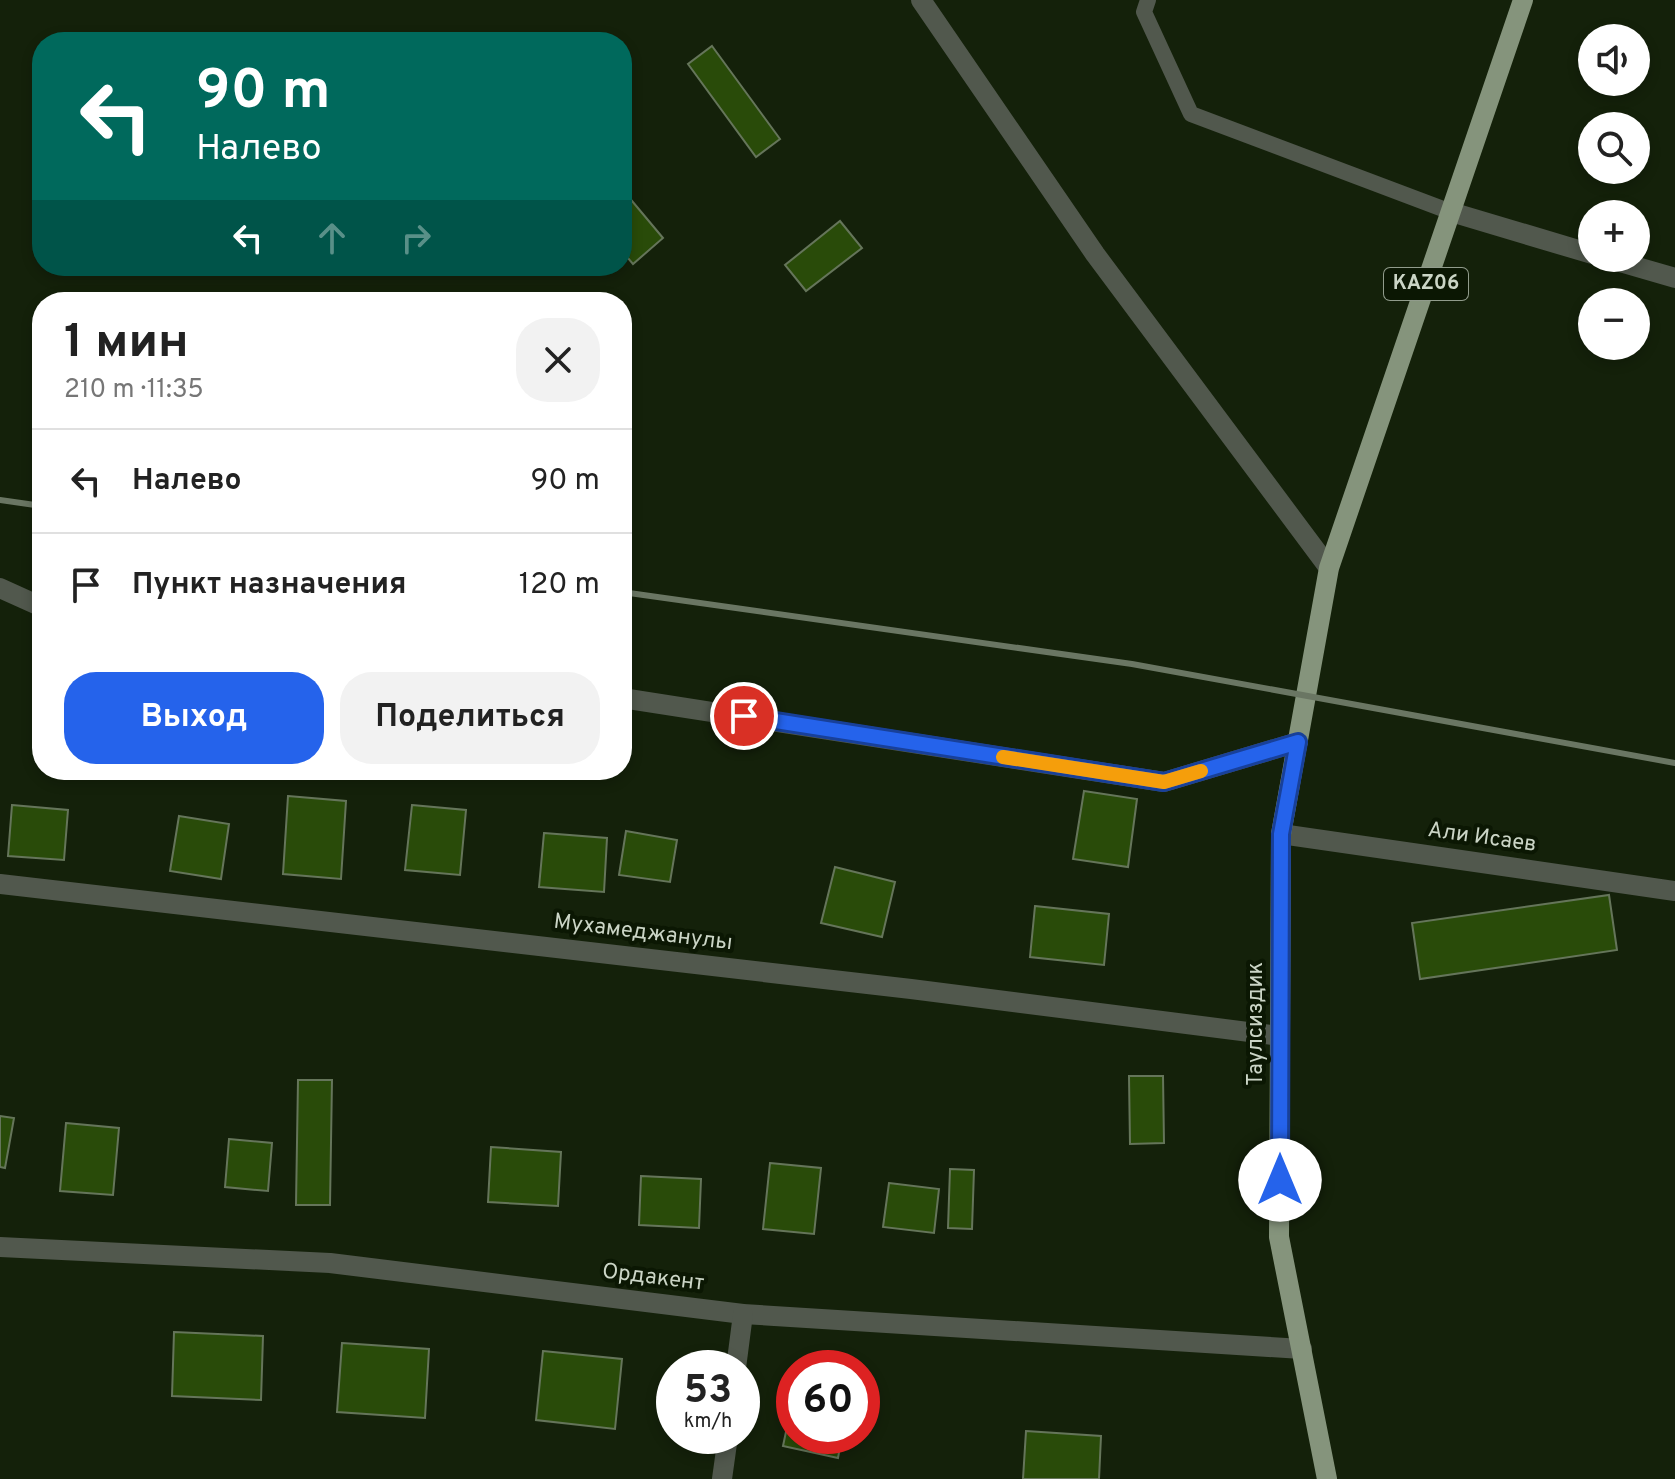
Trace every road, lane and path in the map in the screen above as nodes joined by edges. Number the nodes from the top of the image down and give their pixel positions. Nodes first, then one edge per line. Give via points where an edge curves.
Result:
1 (921, 0) edge
2 (1148, 0) edge
3 (1523, 0) edge
4 (1451, 212) junction
5 (1578, 250) edge
6 (1650, 271) edge
7 (1675, 278) edge
8 (1329, 568) junction
9 (0, 588) edge
10 (32, 602) edge
11 (632, 700) edge
12 (1298, 742) junction
13 (1281, 834) junction
14 (0, 884) edge
15 (1675, 891) edge
16 (1280, 1036) junction
17 (0, 1247) edge
18 (743, 1314) junction
19 (1302, 1349) junction
20 (738, 1350) edge
21 (725, 1454) edge
22 (722, 1479) edge
23 (1327, 1479) edge

1 - 8 street via 1095,254
2 - 4 lane via 1144,12 1191,114
3 - 4 main road, KAZ06
4 - 5 street
4 - 8 main road, KAZ06
6 - 7 street
8 - 12 main road, Таулсиздик / KAZ06
9 - 10 street
11 - 12 street via 1164,782
12 - 13 main road, Таулсиздик / KAZ06
13 - 15 street, Али Исаев
13 - 16 main road, Таулсиздик / KAZ06
14 - 16 street, Мухамеджанулы
16 - 19 main road, Таулсиздик / KAZ06 via 1279,1237
17 - 18 street, Ордакент via 330,1263
18 - 19 street, Ордакент
18 - 20 street
19 - 23 main road, Таулсиздик / KAZ06
21 - 22 street

